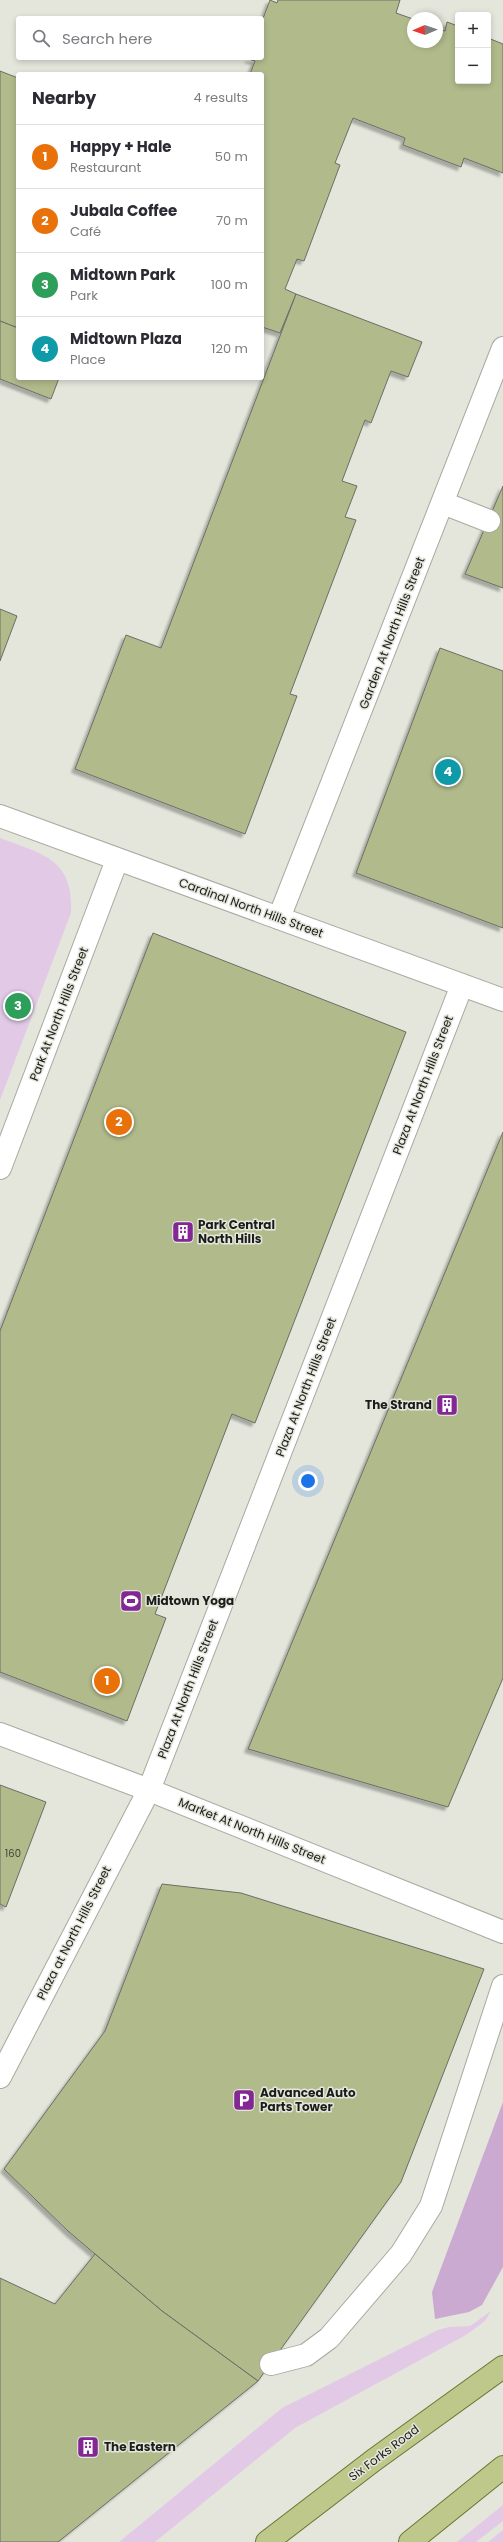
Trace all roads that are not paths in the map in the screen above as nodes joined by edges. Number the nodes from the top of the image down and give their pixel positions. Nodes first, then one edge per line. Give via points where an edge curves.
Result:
1 (503, 348) edge
2 (443, 503) junction
3 (489, 521) dead end
4 (0, 816) edge
5 (117, 860) junction
6 (279, 918) junction
7 (462, 985) junction
8 (503, 1000) edge
9 (0, 1168) edge
10 (0, 1734) edge
11 (149, 1790) junction
12 (503, 1932) edge
13 (503, 1986) edge
14 (0, 2077) edge
15 (270, 2364) dead end
16 (503, 2367) edge
17 (503, 2467) edge
18 (267, 2542) edge
19 (410, 2542) edge

1 - 2 street, Garden At North Hills Street
2 - 3 street
2 - 6 street, Garden At North Hills Street
4 - 5 street, Cardinal North Hills Street
5 - 6 street, Cardinal North Hills Street
5 - 9 street, Park At North Hills Street
6 - 7 street, Cardinal North Hills Street
7 - 8 street, Cardinal North Hills Street
7 - 11 street, Plaza At North Hills Street
10 - 11 street, Market At North Hills Street
11 - 12 street, Market At North Hills Street
11 - 14 street, Plaza at North Hills Street
13 - 15 street via 432,2206 401,2254 329,2338 306,2355
16 - 18 main road, Six Forks Road via 374,2460
17 - 19 main road

